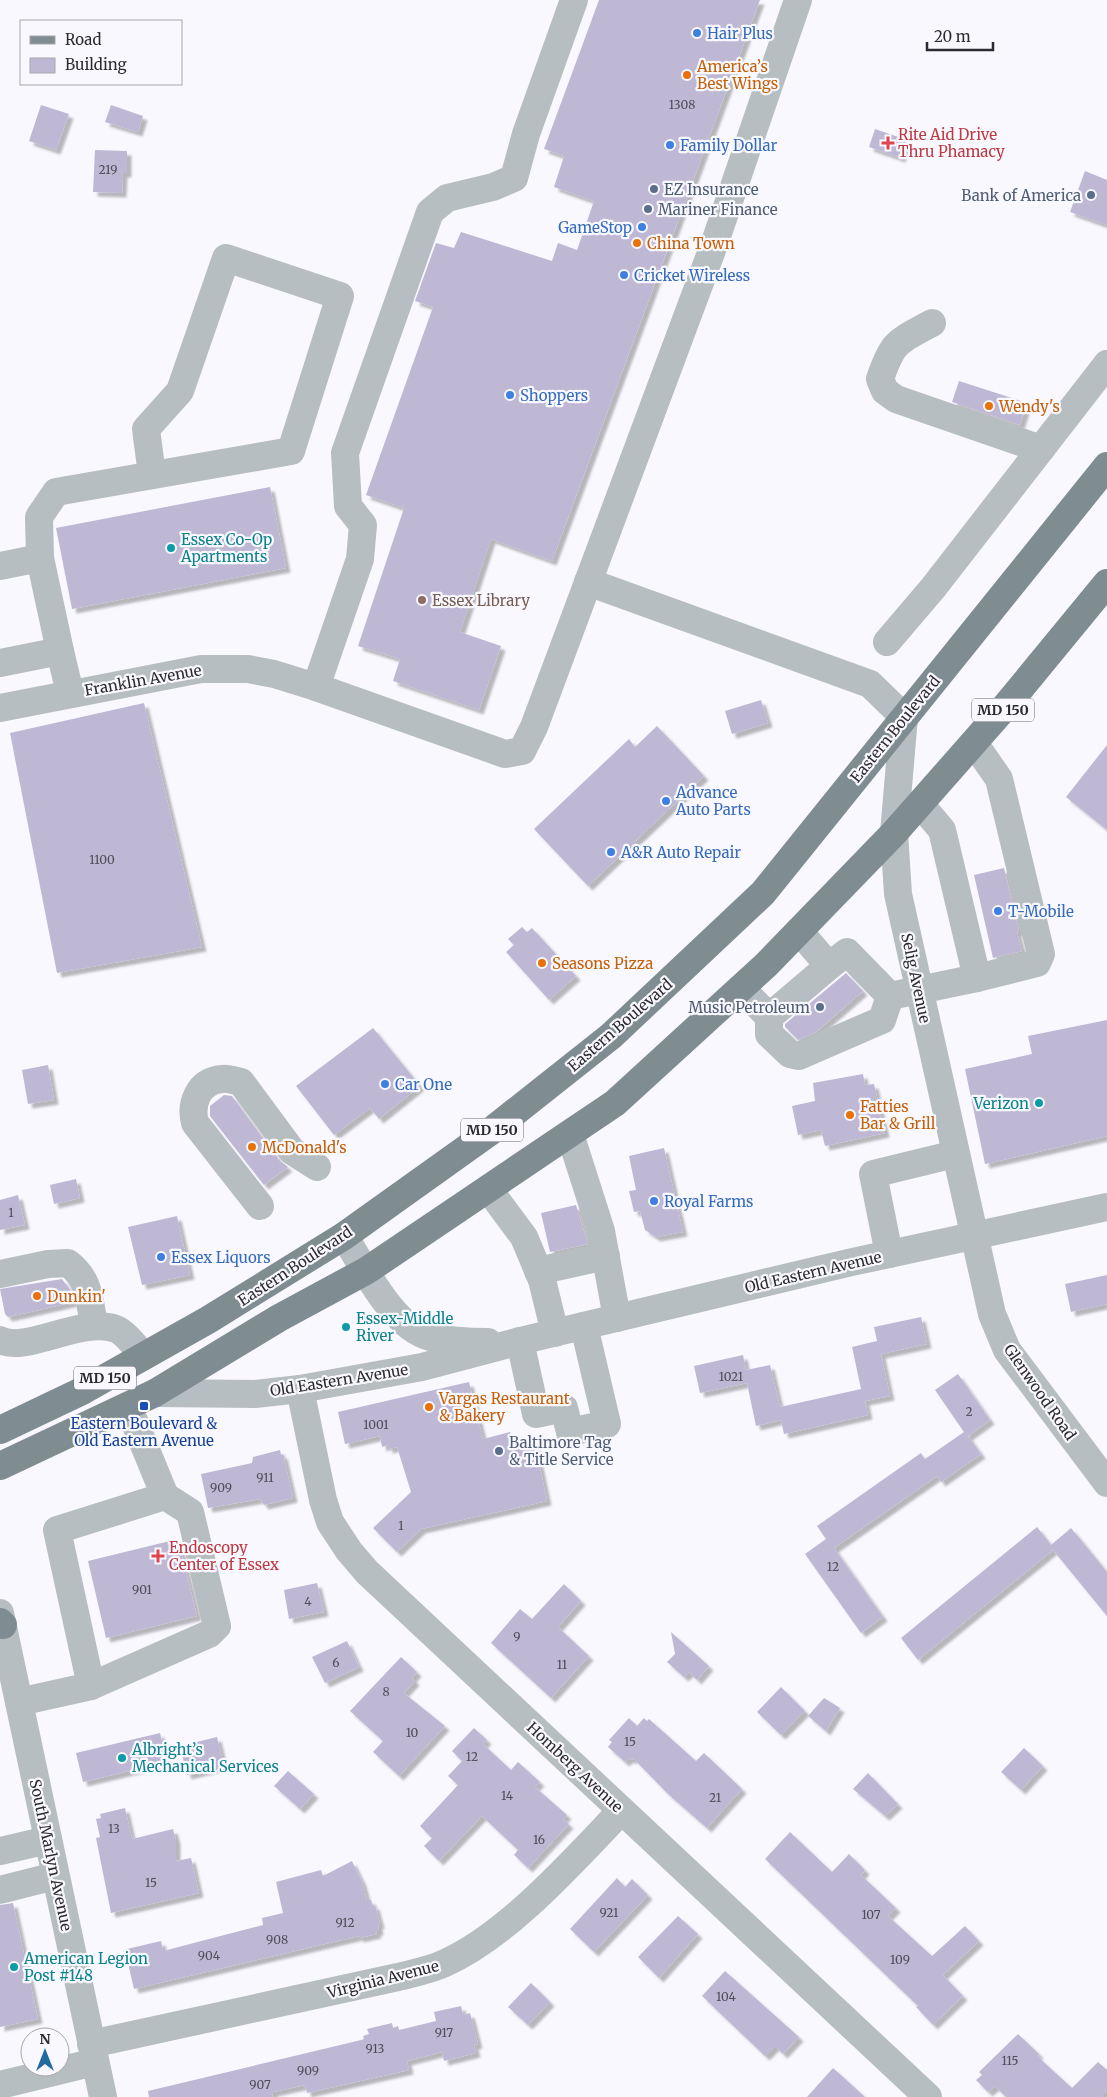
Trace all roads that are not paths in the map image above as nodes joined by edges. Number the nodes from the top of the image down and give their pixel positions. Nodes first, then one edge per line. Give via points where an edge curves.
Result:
1 (574, 0) edge
2 (798, 0) edge
3 (932, 323) dead end
4 (1107, 364) edge
5 (1041, 449) junction
6 (1107, 466) edge
7 (152, 475) junction
8 (40, 558) junction
9 (0, 566) edge
10 (588, 582) junction
11 (1107, 583) edge
12 (887, 642) dead end
13 (60, 651) junction
14 (0, 663) edge
15 (316, 687) junction
16 (70, 693) junction
17 (0, 708) edge
18 (904, 717) junction
19 (974, 743) junction
20 (920, 804) junction
21 (894, 833) junction
22 (799, 931) junction
23 (829, 966) junction
24 (977, 978) junction
25 (741, 988) junction
26 (919, 989) junction
27 (890, 996) junction
28 (769, 1017) junction
29 (570, 1134) junction
30 (955, 1154) junction
31 (317, 1167) dead end
32 (489, 1190) junction
33 (260, 1206) dead end
34 (1107, 1207) edge
35 (972, 1235) junction
36 (344, 1236) junction
37 (889, 1254) junction
38 (606, 1256) junction
39 (366, 1271) junction
40 (538, 1271) junction
41 (0, 1274) edge
42 (618, 1318) junction
43 (94, 1325) junction
44 (584, 1326) junction
45 (555, 1333) junction
46 (0, 1340) edge
47 (520, 1341) junction
48 (144, 1356) junction
49 (300, 1389) junction
50 (155, 1393) junction
51 (128, 1406) junction
52 (0, 1430) edge
53 (0, 1466) edge
54 (1107, 1483) edge
55 (164, 1496) junction
56 (1, 1620) edge
57 (91, 1686) junction
58 (19, 1702) junction
59 (621, 1810) junction
60 (48, 1840) junction
61 (0, 1851) edge
62 (55, 1876) junction
63 (0, 1890) edge
64 (93, 2053) junction
65 (0, 2085) edge
66 (103, 2097) edge
67 (928, 2097) edge

1 - 15 street via 526,134 514,178 493,187 447,198 430,212 345,453 348,506 363,525 360,559
2 - 10 street via 724,216
3 - 5 street via 902,339 890,351 880,379 885,391 896,399
4 - 5 street
5 - 12 street
6 - 18 main road, Eastern Boulevard / MD 150
7 - 7 street via 146,429 180,391 226,258 340,296 291,451
7 - 8 street via 56,492 39,517
8 - 9 street
8 - 13 street
10 - 15 street, Franklin Avenue via 522,751 505,754
10 - 18 street via 870,684
11 - 19 main road, MD 150
13 - 14 street
13 - 16 street
15 - 16 street, Franklin Avenue via 248,669 201,669
16 - 17 street, Franklin Avenue
18 - 21 street, Selig Avenue
18 - 36 main road, Eastern Boulevard / MD 150 via 763,893 612,1036 491,1131
19 - 20 main road, MD 150
19 - 24 street via 999,779 1041,954 1037,963
20 - 21 main road, MD 150
20 - 24 street via 942,830
21 - 22 main road, MD 150
21 - 26 street, Selig Avenue via 898,894
22 - 23 street
22 - 25 main road, MD 150
23 - 27 street via 847,952
23 - 28 street
24 - 26 street
25 - 28 street
25 - 29 main road, MD 150 via 616,1103
26 - 27 street
26 - 30 street, Selig Avenue
27 - 28 street via 882,1020 799,1056 790,1054 769,1034
29 - 32 main road, MD 150
29 - 38 street
30 - 35 street, Selig Avenue
30 - 37 street via 873,1174
31 - 33 street via 292,1151 242,1082 222,1078 199,1090 192,1111 195,1123
32 - 39 main road, MD 150
32 - 40 street via 524,1237
34 - 35 street, Old Eastern Avenue
35 - 37 street, Old Eastern Avenue
35 - 54 street, Glenwood Road via 992,1314 1007,1350
36 - 39 street, Old Eastern Avenue
36 - 48 main road, Eastern Boulevard / MD 150 via 226,1310
37 - 42 street, Old Eastern Avenue
38 - 40 street
38 - 42 street
39 - 47 street, Old Eastern Avenue via 394,1312 411,1327 429,1336 465,1342
39 - 50 main road, MD 150
40 - 45 street
41 - 43 street via 68,1263 86,1283
42 - 44 street, Old Eastern Avenue
43 - 46 street via 17,1343
43 - 48 street via 118,1329
44 - 45 street, Old Eastern Avenue
44 - 47 street via 607,1424 570,1432 564,1408 536,1414
45 - 47 street, Old Eastern Avenue
47 - 49 street, Old Eastern Avenue via 422,1367
48 - 52 main road, Eastern Boulevard / MD 150 via 82,1391
49 - 50 street, Old Eastern Avenue via 254,1394
49 - 59 street, Homberg Avenue via 323,1500 330,1522 349,1551 411,1614
50 - 51 main road, MD 150
51 - 53 main road, MD 150
51 - 55 street
55 - 57 street via 57,1530
55 - 57 street via 190,1512 217,1626 209,1634
56 - 58 street, South Marlyn Avenue
57 - 58 street
58 - 60 street, South Marlyn Avenue
59 - 64 street, Virginia Avenue via 554,1880 491,1936 444,1964
59 - 67 street, Homberg Avenue
60 - 61 street
60 - 62 street, South Marlyn Avenue
62 - 63 street
62 - 64 street, South Marlyn Avenue
64 - 65 street, Virginia Avenue
64 - 66 street, South Marlyn Avenue

